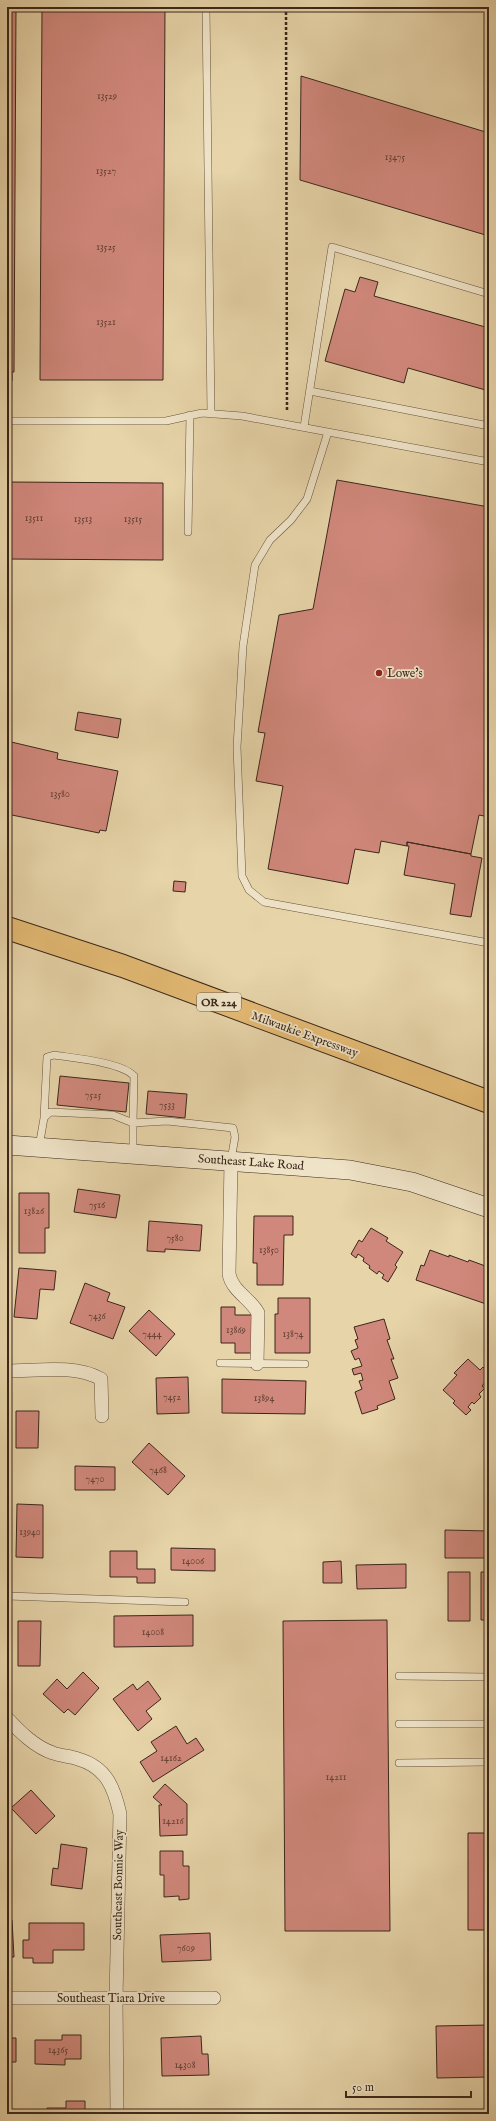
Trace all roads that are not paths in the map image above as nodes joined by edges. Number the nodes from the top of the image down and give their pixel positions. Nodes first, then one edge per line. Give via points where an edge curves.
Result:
1 (206, 7) edge
2 (489, 294) edge
3 (310, 391) junction
4 (211, 414) junction
5 (190, 416) junction
6 (7, 421) edge
7 (489, 426) edge
8 (304, 427) junction
9 (328, 432) junction
10 (489, 462) edge
11 (188, 532) dead end
12 (7, 928) edge
13 (489, 943) edge
14 (489, 1102) edge
15 (47, 1115) junction
16 (133, 1123) junction
17 (7, 1145) edge
18 (39, 1147) junction
19 (133, 1154) junction
20 (231, 1161) junction
21 (489, 1208) edge
22 (220, 1363) dead end
23 (257, 1364) junction
24 (305, 1364) dead end
25 (7, 1371) edge
26 (102, 1416) dead end
27 (7, 1596) edge
28 (185, 1602) dead end
29 (399, 1676) dead end
30 (489, 1677) edge
31 (7, 1718) edge
32 (399, 1724) dead end
33 (489, 1724) edge
34 (489, 1762) edge
35 (399, 1763) dead end
36 (7, 1998) edge
37 (116, 1998) junction
38 (214, 1998) dead end
39 (117, 2114) edge

1 - 4 lane
2 - 3 lane via 332,247
3 - 7 lane
3 - 8 lane
4 - 5 lane
4 - 8 lane via 242,416
5 - 6 lane via 166,421
5 - 11 lane
8 - 9 lane
9 - 10 lane
9 - 13 lane via 307,498 291,520 270,540 255,565 243,646 237,747 242,876 249,890 264,902
12 - 14 highway, Milwaukie Expressway / OR 224 via 123,966
15 - 16 lane via 114,1115
15 - 16 lane via 45,1065 47,1058 54,1055 130,1071 135,1082
15 - 18 lane
16 - 19 lane
16 - 20 lane via 167,1121 233,1128 235,1137
17 - 18 street, Southeast Lake Road
18 - 19 street, Southeast Lake Road
19 - 20 street, Southeast Lake Road
20 - 21 street, Southeast Lake Road via 314,1166 379,1175 412,1182
20 - 23 street via 230,1274 231,1281 258,1313
22 - 23 lane
23 - 24 lane
25 - 26 street via 90,1373 101,1379
27 - 28 lane
29 - 30 lane
31 - 37 street, Southeast Bonnie Way via 30,1739 52,1753 93,1765 106,1776 115,1791 120,1814
32 - 33 lane
34 - 35 lane
36 - 37 street, Southeast Tiara Drive
37 - 38 street, Southeast Tiara Drive
37 - 39 street, Southeast Bonnie Way

